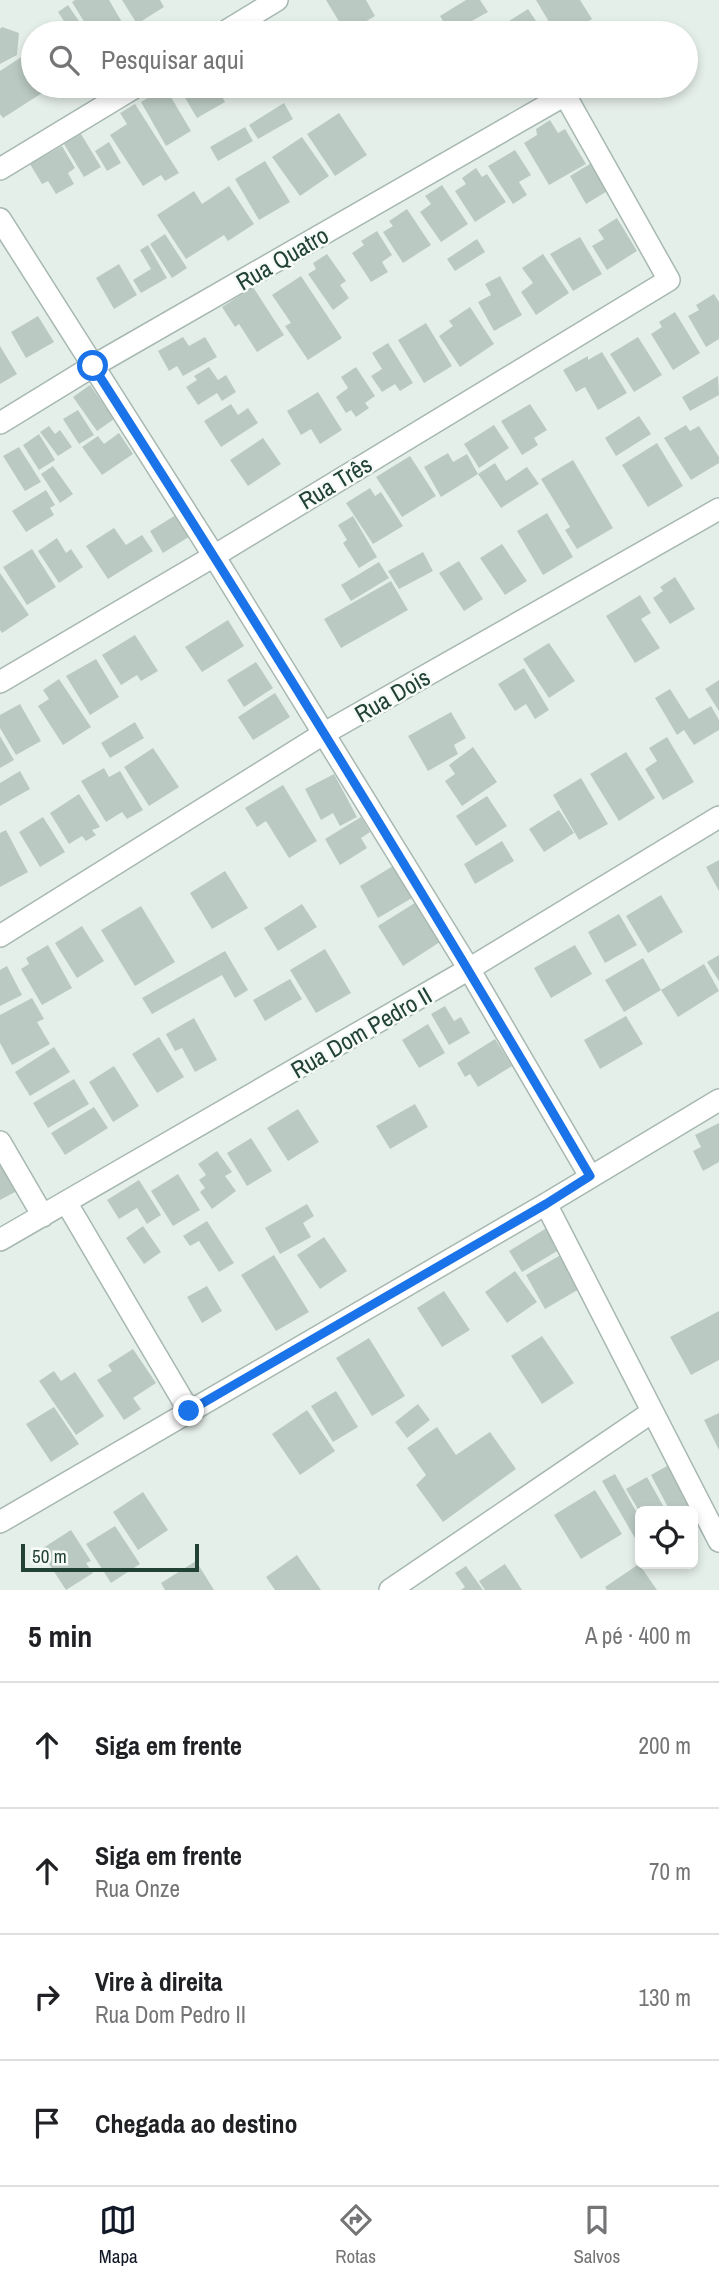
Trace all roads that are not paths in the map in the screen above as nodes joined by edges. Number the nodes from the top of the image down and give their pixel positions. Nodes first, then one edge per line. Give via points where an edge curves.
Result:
1 (277, 0) edge
2 (243, 21) edge
3 (117, 98) edge
4 (560, 98) edge
5 (567, 98) edge
6 (0, 169) edge
7 (0, 219) edge
8 (669, 280) joint
9 (93, 366) junction
10 (0, 423) edge
11 (719, 509) edge
12 (214, 556) junction
13 (0, 682) edge
14 (323, 734) junction
15 (719, 817) edge
16 (0, 936) edge
17 (469, 969) junction
18 (719, 1100) edge
19 (0, 1142) edge
20 (590, 1176) junction
21 (66, 1202) junction
22 (546, 1204) junction
23 (43, 1216) junction
24 (0, 1240) edge
25 (189, 1411) junction
26 (652, 1412) junction
27 (0, 1522) edge
28 (719, 1541) edge
29 (390, 1590) edge

1 - 2 street
3 - 6 street
4 - 9 street, Rua Quatro
5 - 8 street, Rua Quatro
7 - 9 street
8 - 12 street, Rua Três
9 - 10 street, Rua Quatro
9 - 12 street
11 - 14 street, Rua Dois
12 - 13 street, Rua Três
12 - 14 street
14 - 16 street, Rua Dois
14 - 17 street
15 - 17 street, Rua Dom Pedro II
17 - 20 street
17 - 21 street, Rua Dom Pedro II
18 - 20 street
19 - 23 street
20 - 22 street
21 - 23 street, Rua Dom Pedro II
21 - 25 street
22 - 25 street
22 - 26 street
23 - 24 street, Rua Dom Pedro II
25 - 27 street
26 - 28 street
26 - 29 street

